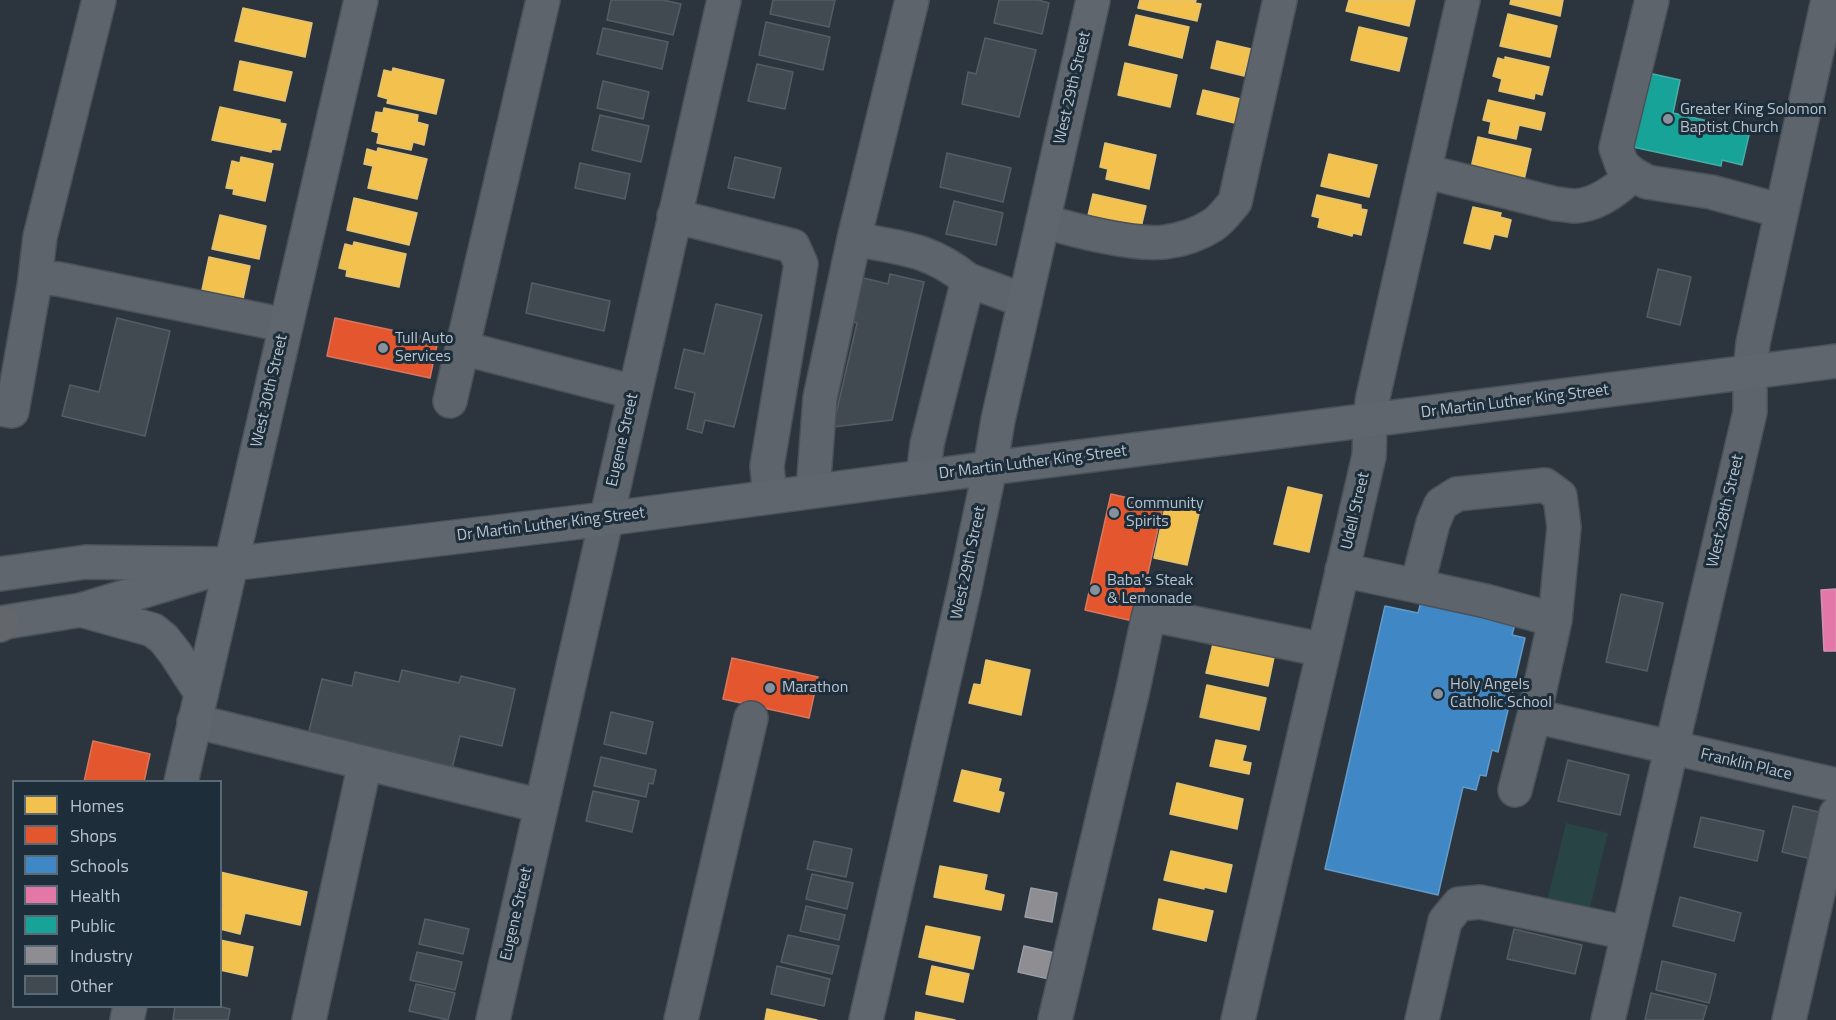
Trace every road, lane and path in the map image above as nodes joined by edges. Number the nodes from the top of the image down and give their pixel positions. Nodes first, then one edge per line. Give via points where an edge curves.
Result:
1 (99, 0) edge
2 (361, 0) edge
3 (543, 0) edge
4 (724, 0) edge
5 (912, 0) edge
6 (1093, 0) edge
7 (1280, 0) edge
8 (1462, 0) edge
9 (1652, 0) edge
10 (1828, 0) edge
11 (1424, 171) junction
12 (1633, 174) junction
13 (1782, 211) junction
14 (674, 216) junction
15 (1043, 221) junction
16 (854, 239) junction
17 (36, 277) junction
18 (968, 280) junction
19 (1025, 301) junction
20 (285, 325) junction
21 (462, 348) junction
22 (1836, 361) edge
23 (1750, 372) junction
24 (634, 392) junction
25 (450, 401) dead end
26 (0, 409) edge
27 (1369, 420) junction
28 (990, 468) junction
29 (923, 477) junction
30 (813, 491) junction
31 (770, 497) junction
32 (605, 519) junction
33 (230, 564) junction
34 (1342, 570) junction
35 (0, 574) edge
36 (1417, 586) junction
37 (81, 610) junction
38 (1555, 620) junction
39 (1, 624) edge
40 (1324, 650) junction
41 (197, 707) junction
42 (1534, 716) junction
43 (751, 718) dead end
44 (1663, 746) junction
45 (365, 763) junction
46 (181, 780) edge
47 (1836, 785) edge
48 (1515, 790) dead end
49 (541, 806) junction
50 (1836, 814) edge
51 (1628, 933) junction
52 (309, 1020) edge
53 (493, 1020) edge
54 (681, 1020) edge
55 (866, 1020) edge
56 (1055, 1020) edge
57 (1238, 1020) edge
58 (1422, 1020) edge
59 (1608, 1020) edge
60 (1789, 1020) edge

1 - 17 street via 40,237
2 - 20 main road, West 30th Street
3 - 21 street
4 - 14 street, Eugene Street
5 - 16 street
6 - 15 main road, West 29th Street
7 - 15 street via 1235,202 1215,224 1196,234 1164,242 1133,241
8 - 11 street, Udell Street
9 - 12 street via 1616,148 1622,165
10 - 13 street, West 28th Street
11 - 12 street via 1577,206 1604,197
11 - 27 street, Udell Street
12 - 13 street via 1647,182 1711,192
13 - 23 street, West 28th Street
14 - 24 street, Eugene Street
14 - 31 street via 793,246 801,264 766,466
15 - 19 main road, West 29th Street
16 - 18 street via 928,254
16 - 30 street via 820,398
17 - 20 street
17 - 26 street via 12,411
18 - 19 street
18 - 29 street via 927,444
19 - 28 main road, West 29th Street
20 - 33 main road, West 30th Street
21 - 24 street
21 - 25 street
22 - 23 main road, Dr Martin Luther King Street
23 - 27 main road, Dr Martin Luther King Street
23 - 44 street, West 28th Street via 1750,412
24 - 32 street, Eugene Street
27 - 28 main road, Dr Martin Luther King Street
27 - 34 street, Udell Street via 1369,456
28 - 29 main road, Dr Martin Luther King Street
28 - 55 main road, West 29th Street
29 - 30 main road, Dr Martin Luther King Street
30 - 31 main road, Dr Martin Luther King Street
31 - 32 main road, Dr Martin Luther King Street
32 - 33 main road, Dr Martin Luther King Street
32 - 49 street, Eugene Street
33 - 35 main road, Dr Martin Luther King Street via 86,562
33 - 37 main road, Dr Martin Luther King Street
33 - 41 main road, West 30th Street
34 - 36 street
34 - 40 street, Udell Street
36 - 38 street
36 - 38 street via 1432,523 1441,504 1456,494 1545,484 1560,496 1564,527
37 - 39 main road, Dr Martin Luther King Street
37 - 41 main road via 153,630 164,639 175,653
38 - 42 street
40 - 56 street via 1149,614
40 - 57 street, Udell Street
41 - 45 street
41 - 46 main road, West 30th Street
42 - 44 street, Franklin Place
42 - 48 street
43 - 54 street
44 - 47 street, Franklin Place
44 - 51 street, West 28th Street
45 - 49 street
45 - 52 street
49 - 53 street, Eugene Street
50 - 60 street
51 - 58 street via 1480,902 1459,904 1445,921
51 - 59 street, West 28th Street

